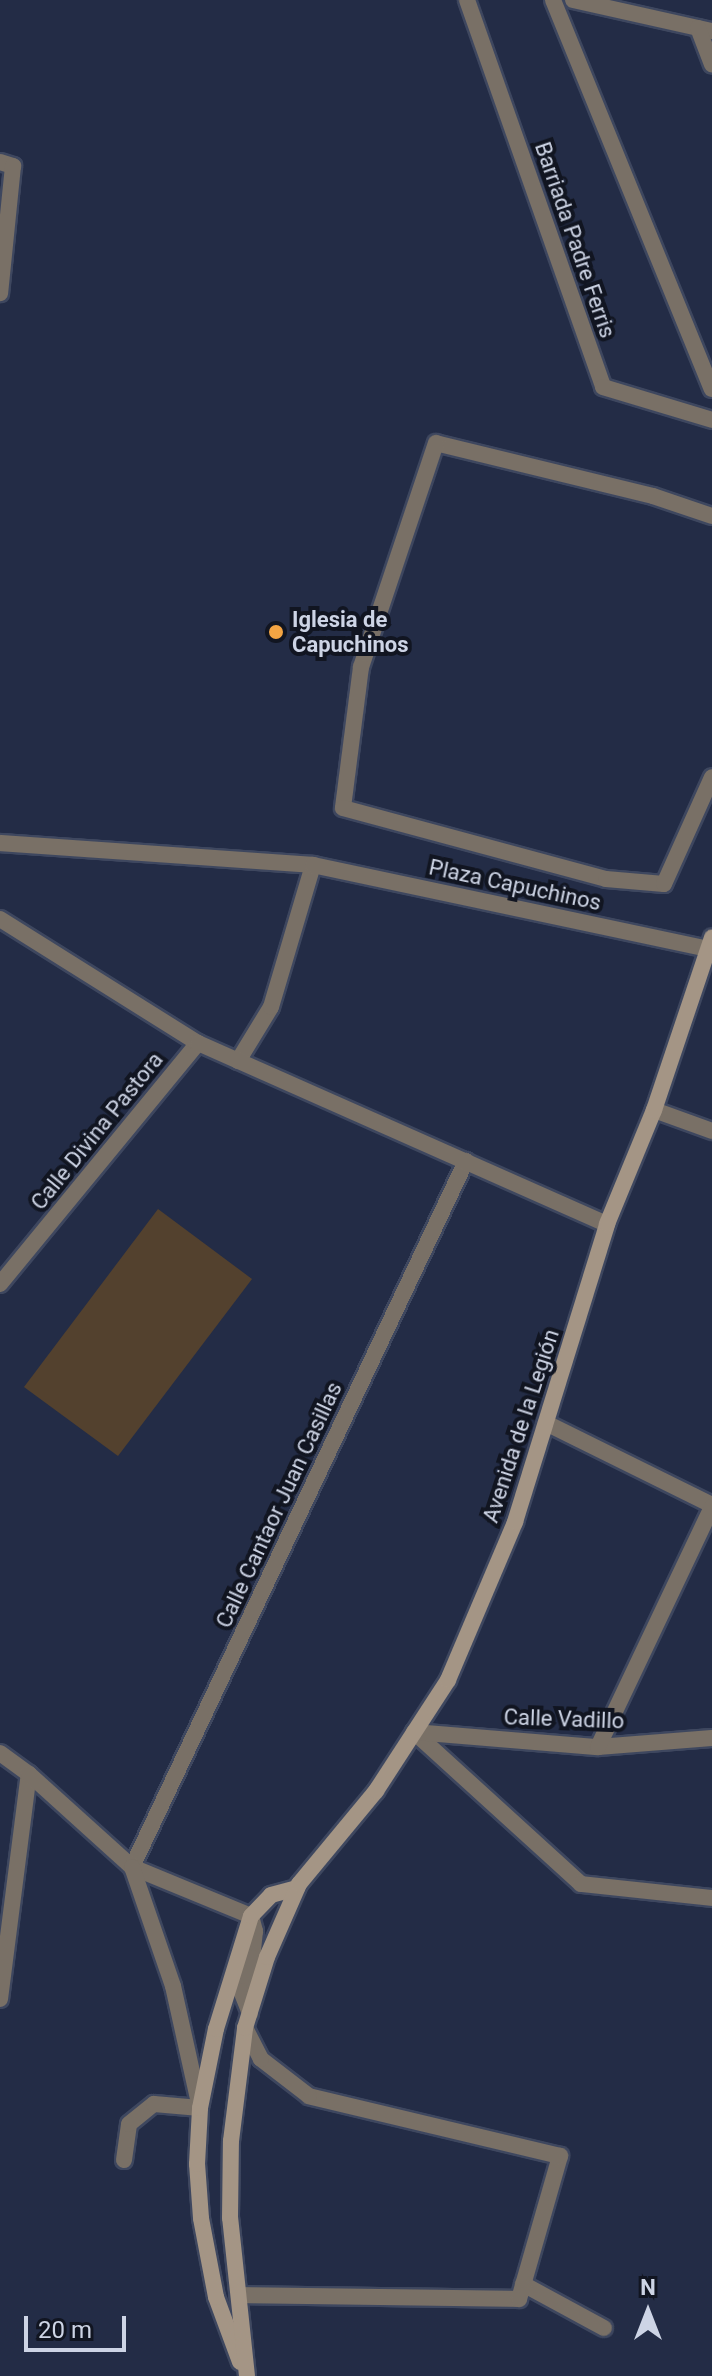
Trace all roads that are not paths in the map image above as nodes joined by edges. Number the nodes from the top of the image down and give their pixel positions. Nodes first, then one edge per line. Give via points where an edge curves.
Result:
1 (467, 0) edge
2 (553, 0) edge
3 (573, 0) edge
4 (705, 30) edge
5 (712, 64) edge
6 (0, 162) edge
7 (0, 293) edge
8 (712, 389) edge
9 (712, 420) edge
10 (712, 516) edge
11 (712, 777) edge
12 (0, 843) edge
13 (313, 865) junction
14 (0, 919) edge
15 (711, 945) edge
16 (198, 1043) junction
17 (238, 1061) junction
18 (654, 1110) junction
19 (712, 1131) edge
20 (466, 1161) junction
21 (607, 1224) junction
22 (0, 1284) edge
23 (546, 1423) junction
24 (712, 1506) edge
25 (414, 1732) junction
26 (712, 1738) edge
27 (598, 1747) junction
28 (0, 1753) edge
29 (29, 1774) junction
30 (132, 1867) junction
31 (297, 1888) junction
32 (712, 1898) edge
33 (251, 1916) junction
34 (0, 1999) edge
35 (248, 2020) junction
36 (200, 2108) junction
37 (124, 2160) dead end
38 (523, 2284) junction
39 (241, 2295) junction
40 (604, 2328) dead end
41 (246, 2376) edge

1 - 9 street, Barriada Padre Ferris via 603,387
2 - 8 street
3 - 4 street
4 - 5 street
6 - 7 street via 13,166
10 - 11 street via 653,496 436,443 361,667 343,808 606,879 664,884
12 - 13 street, Plaza Capuchinos
13 - 15 street, Plaza Capuchinos
13 - 17 street via 271,1007
14 - 16 street
15 - 18 main road, Avenida de la Legión
16 - 17 street
16 - 22 street, Calle Divina Pastora
17 - 20 street
18 - 19 street
18 - 21 main road, Avenida de la Legión
20 - 21 street
20 - 30 street, Calle Cantaor Juan Casillas
21 - 23 main road, Avenida de la Legión
23 - 24 street
23 - 25 main road, Avenida de la Legión via 515,1522 479,1608 448,1680
24 - 27 street
25 - 27 street, Calle Vadillo
25 - 31 main road, Avenida de la Legión via 376,1791
25 - 32 street via 581,1884
26 - 27 street, Calle Vadillo
28 - 29 street
29 - 30 street
29 - 34 street
30 - 33 street
30 - 36 street via 173,1986
31 - 33 main road, Avenida de la Legión via 271,1895
31 - 35 main road, Avenida de la Legión via 267,1957
33 - 35 street, Avenida de la Legión via 252,1958 241,1991
33 - 36 main road, Avenida de la Legión via 223,2003
35 - 38 street via 261,2059 309,2096 560,2156
35 - 39 main road, Avenida de la Legión via 231,2141 230,2218
36 - 37 street via 154,2104 129,2124
36 - 41 main road, Avenida de la Legión via 201,2218 216,2297
38 - 39 street via 519,2299
38 - 40 street
39 - 41 main road, Avenida de la Legión

